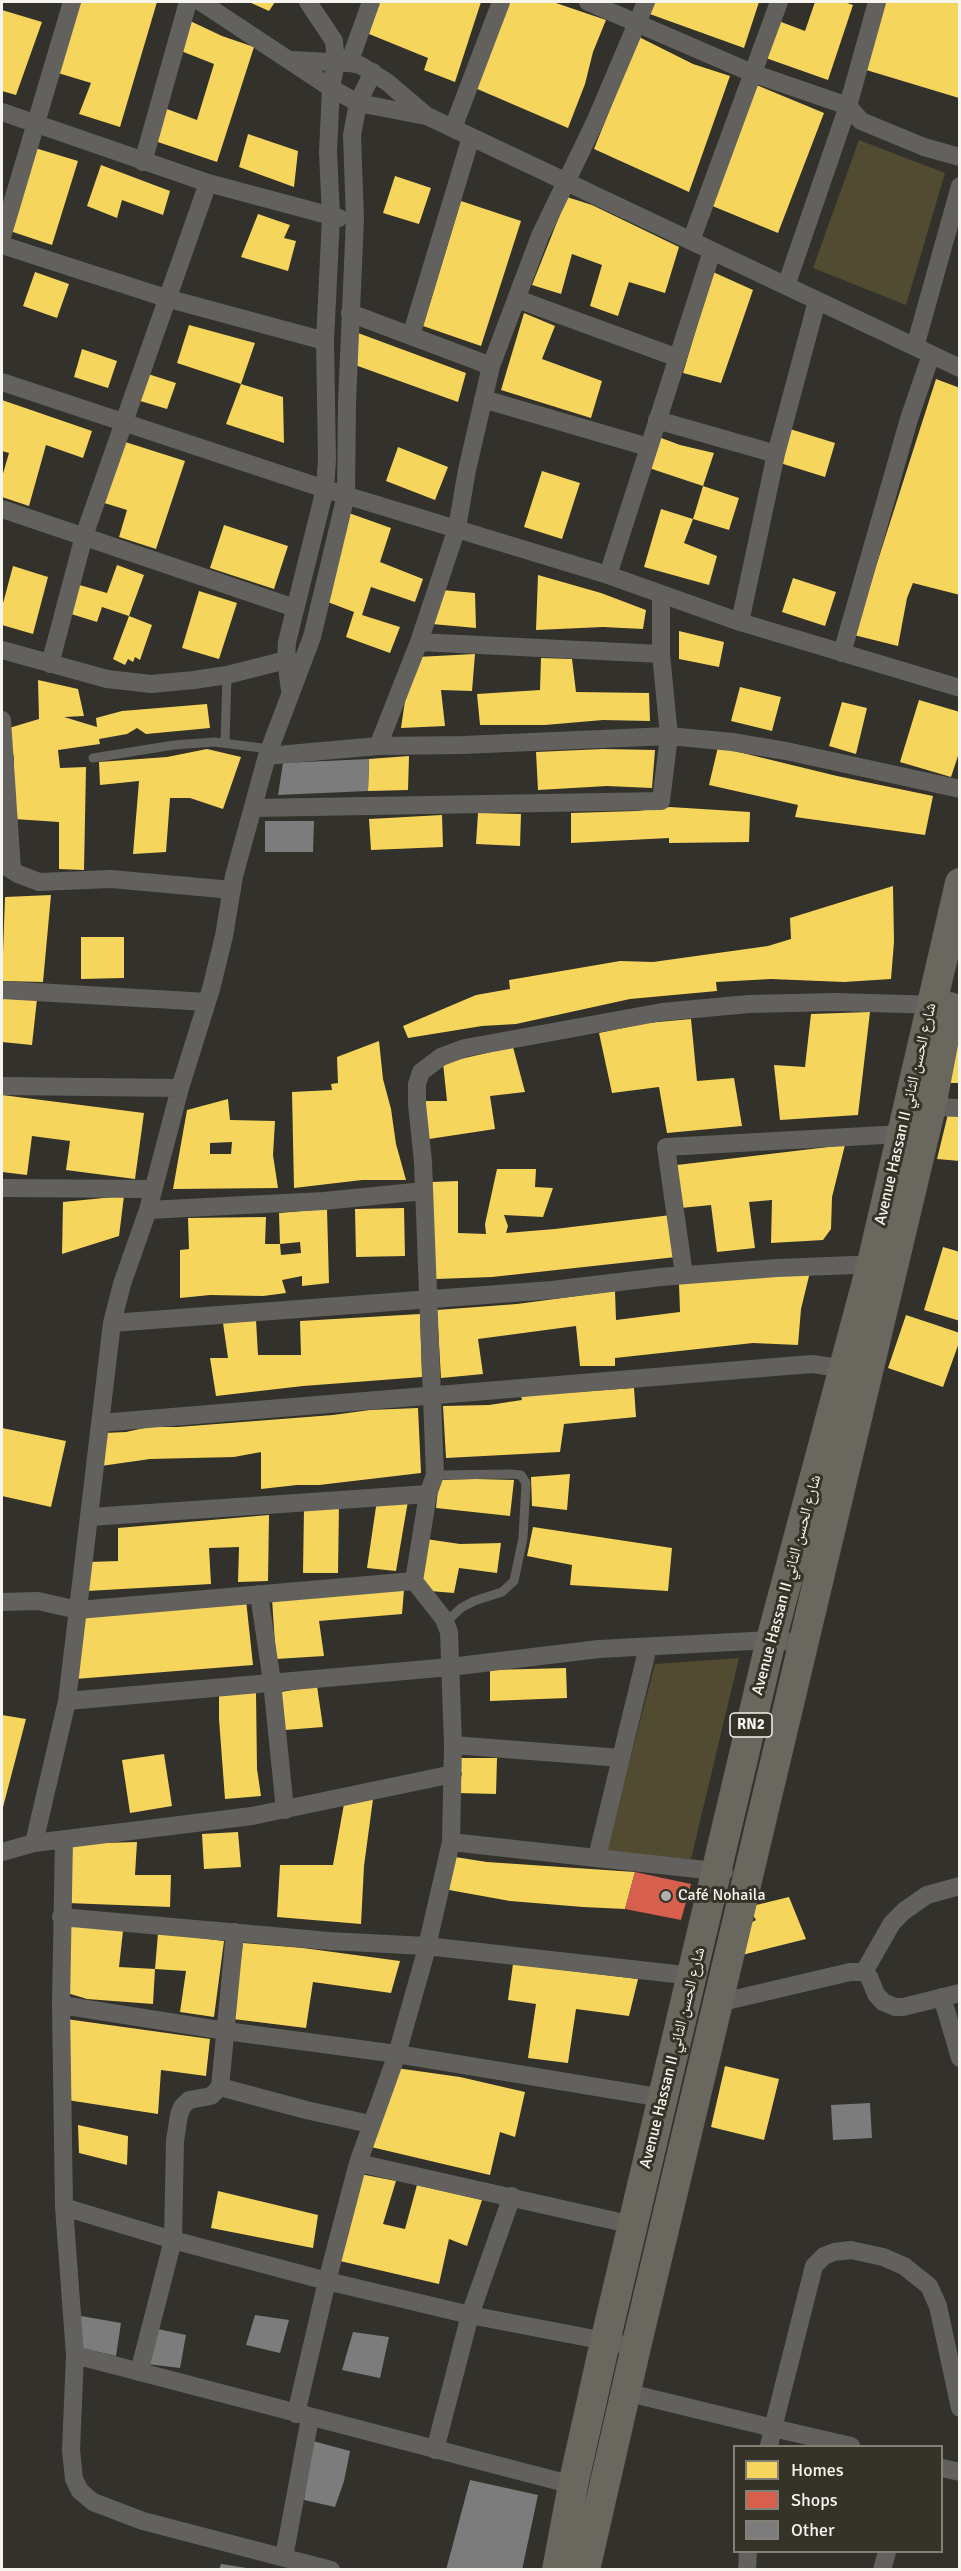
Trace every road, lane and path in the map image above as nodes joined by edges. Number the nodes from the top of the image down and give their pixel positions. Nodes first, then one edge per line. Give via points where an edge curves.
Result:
1 (72, 2) edge
2 (188, 2) edge
3 (201, 2) edge
4 (308, 2) edge
5 (371, 2) edge
6 (501, 2) edge
7 (588, 2) edge
8 (646, 2) edge
9 (778, 2) edge
10 (877, 2) edge
11 (638, 23) junction
12 (291, 60) junction
13 (343, 62) junction
14 (373, 72) junction
15 (752, 74) junction
16 (331, 88) junction
17 (358, 103) junction
18 (848, 106) junction
19 (2, 112) edge
20 (427, 116) junction
21 (36, 123) junction
22 (453, 128) junction
23 (471, 137) junction
24 (960, 157) edge
25 (143, 162) junction
26 (566, 182) junction
27 (208, 183) junction
28 (960, 186) edge
29 (330, 217) junction
30 (355, 219) junction
31 (2, 237) edge
32 (691, 241) junction
33 (2, 245) edge
34 (712, 251) junction
35 (786, 286) junction
36 (166, 298) junction
37 (517, 299) junction
38 (818, 301) junction
39 (350, 313) junction
40 (411, 336) junction
41 (325, 341) junction
42 (923, 351) junction
43 (678, 358) junction
44 (491, 366) junction
45 (960, 368) edge
46 (2, 382) edge
47 (483, 399) junction
48 (657, 420) junction
49 (123, 422) junction
50 (648, 447) junction
51 (776, 454) junction
52 (325, 489) junction
53 (346, 495) junction
54 (2, 509) edge
55 (457, 528) junction
56 (84, 536) junction
57 (608, 575) junction
58 (661, 594) junction
59 (295, 608) junction
60 (740, 622) junction
61 (419, 642) junction
62 (2, 650) edge
63 (842, 652) junction
64 (661, 654) junction
65 (294, 661) junction
66 (50, 664) junction
67 (227, 675) junction
68 (960, 688) edge
69 (2, 720) edge
70 (669, 736) junction
71 (225, 742) junction
72 (378, 746) junction
73 (268, 753) junction
74 (93, 758) dead end
75 (960, 789) edge
76 (253, 808) junction
77 (7, 867) edge
78 (960, 883) edge
79 (232, 890) junction
80 (960, 970) edge
81 (2, 990) edge
82 (207, 1002) junction
83 (940, 1005) junction
84 (2, 1086) edge
85 (180, 1088) junction
86 (945, 1108) edge
87 (902, 1134) junction
88 (2, 1188) edge
89 (153, 1189) junction
90 (424, 1191) junction
91 (148, 1210) junction
92 (883, 1264) junction
93 (684, 1275) junction
94 (429, 1300) junction
95 (112, 1323) junction
96 (856, 1371) junction
97 (434, 1396) junction
98 (100, 1423) junction
99 (435, 1475) junction
100 (428, 1494) junction
101 (90, 1516) junction
102 (414, 1581) junction
103 (259, 1594) junction
104 (2, 1602) edge
105 (78, 1610) junction
106 (446, 1622) junction
107 (771, 1640) junction
108 (803, 1643) junction
109 (648, 1647) junction
110 (450, 1667) junction
111 (272, 1682) junction
112 (67, 1701) junction
113 (453, 1745) junction
114 (621, 1758) junction
115 (453, 1774) junction
116 (285, 1810) junction
117 (64, 1839) junction
118 (34, 1842) junction
119 (451, 1842) junction
120 (2, 1852) edge
121 (597, 1857) junction
122 (718, 1871) junction
123 (748, 1874) junction
124 (960, 1886) edge
125 (61, 1917) junction
126 (235, 1932) junction
127 (426, 1946) junction
128 (864, 1972) junction
129 (693, 1976) junction
130 (951, 1995) edge
131 (718, 2003) junction
132 (61, 2005) junction
133 (226, 2031) junction
134 (397, 2054) junction
135 (960, 2058) edge
136 (220, 2087) junction
137 (663, 2098) junction
138 (370, 2124) junction
139 (358, 2163) junction
140 (512, 2196) junction
141 (64, 2207) junction
142 (633, 2224) junction
143 (173, 2241) junction
144 (327, 2280) junction
145 (470, 2315) junction
146 (604, 2343) junction
147 (636, 2347) junction
148 (75, 2355) junction
149 (139, 2372) junction
150 (625, 2392) junction
151 (960, 2408) edge
152 (303, 2416) junction
153 (773, 2428) junction
154 (769, 2445) edge
155 (847, 2445) edge
156 (435, 2450) junction
157 (943, 2468) edge
158 (960, 2472) edge
159 (573, 2485) junction
160 (748, 2553) edge
161 (886, 2553) edge
162 (284, 2557) junction
163 (331, 2570) edge
164 (557, 2570) edge
165 (585, 2570) edge
166 (747, 2570) edge
167 (882, 2570) edge

1 - 21 street
2 - 25 street
3 - 12 street
4 - 13 street
5 - 13 street
6 - 22 street
7 - 11 street
8 - 11 street
9 - 15 street
10 - 18 street
11 - 15 street
11 - 26 street
12 - 13 street
12 - 16 street
13 - 14 street
13 - 16 street
14 - 17 street
14 - 20 street
15 - 18 street
15 - 32 street
16 - 17 street
16 - 29 street
17 - 20 street
17 - 30 street via 352,135
18 - 24 street via 861,121
18 - 35 street
19 - 21 street
20 - 22 street
21 - 25 street
21 - 31 street
22 - 23 street
23 - 26 street
23 - 40 street
25 - 27 street
26 - 32 street
26 - 37 street via 540,236
27 - 29 street
27 - 36 street
28 - 42 street
29 - 30 street
29 - 41 street
30 - 39 street
32 - 34 street
33 - 36 street
34 - 35 street
34 - 43 street
35 - 38 street
36 - 41 street
36 - 49 street
37 - 43 street
37 - 44 street
38 - 42 street
38 - 51 street
39 - 40 street
39 - 53 street
40 - 44 street
41 - 52 street
42 - 45 street
42 - 63 street via 909,419
43 - 48 street
44 - 47 street
46 - 49 street
47 - 50 street
47 - 55 street
48 - 50 street
48 - 51 street
49 - 52 street
49 - 56 street
50 - 57 street
51 - 60 street
52 - 53 street
52 - 59 street
53 - 55 street
53 - 65 street via 319,612
54 - 56 street
55 - 57 street
55 - 61 street
56 - 59 street
56 - 66 street
57 - 58 street
58 - 60 street
58 - 64 street
59 - 65 street
60 - 63 street
61 - 64 street
61 - 72 street
62 - 66 street
63 - 68 street
64 - 70 street
65 - 67 street
65 - 73 street via 290,690
66 - 67 street via 114,681 141,683 171,684
67 - 71 lane
69 - 77 street
70 - 72 street
70 - 75 street via 786,751
70 - 76 street via 661,801
71 - 73 lane
71 - 74 lane via 174,745
72 - 73 street
73 - 76 street
76 - 79 street
77 - 79 street via 39,882 111,879
78 - 83 main road, Avenue Hassan II شارع الحسن الثاني / RN2
79 - 82 street
80 - 83 main road, Avenue Hassan II شارع الحسن الثاني / RN2
81 - 82 street
82 - 85 street
83 - 86 main road, Avenue Hassan II شارع الحسن الثاني / RN2
83 - 87 main road, Avenue Hassan II شارع الحسن الثاني / RN2
83 - 90 street via 749,1004 662,1012 465,1048 421,1072 417,1084
84 - 85 street
85 - 89 street
86 - 92 main road, Avenue Hassan II شارع الحسن الثاني / RN2
87 - 92 main road, Avenue Hassan II شارع الحسن الثاني / RN2
87 - 93 street via 666,1147
88 - 89 street
89 - 91 street
90 - 91 street
90 - 94 street
91 - 95 street
92 - 93 street
92 - 96 main road, Avenue Hassan II شارع الحسن الثاني / RN2
93 - 94 street
94 - 95 street
94 - 97 street
95 - 98 street
96 - 97 street via 813,1364
96 - 107 main road, Avenue Hassan II شارع الحسن الثاني / RN2
96 - 108 main road, Avenue Hassan II شارع الحسن الثاني / RN2
97 - 98 street
97 - 99 street
98 - 101 street
99 - 100 street
99 - 106 lane via 512,1474 521,1475 526,1483 523,1538 514,1581 502,1592 474,1600
100 - 101 street
100 - 102 street
101 - 105 street
102 - 103 street
102 - 106 street
103 - 105 street
103 - 111 street
104 - 105 street via 38,1601
105 - 112 street
106 - 110 street
107 - 108 street
107 - 109 street
107 - 122 main road, Avenue Hassan II شارع الحسن الثاني / RN2
108 - 123 main road, Avenue Hassan II شارع الحسن الثاني / RN2
109 - 110 street
109 - 114 street
110 - 111 street
110 - 113 street
111 - 112 street
111 - 116 street
112 - 118 street
113 - 114 street
113 - 115 street
114 - 121 street
115 - 116 street
115 - 119 street
116 - 117 street
117 - 118 street
117 - 125 street
118 - 120 street
119 - 121 street
119 - 127 street
121 - 122 street
122 - 123 street
122 - 129 main road, Avenue Hassan II شارع الحسن الثاني / RN2
123 - 131 main road, Avenue Hassan II شارع الحسن الثاني / RN2
124 - 128 street via 927,1895 904,1911 892,1923
125 - 126 street
125 - 132 street
126 - 127 street
126 - 133 street
127 - 129 street
127 - 134 street
128 - 130 street via 876,1994 891,2006 903,2007
128 - 131 street via 833,1975
129 - 137 main road, Avenue Hassan II شارع الحسن الثاني / RN2
130 - 135 street
131 - 147 main road, Avenue Hassan II شارع الحسن الثاني / RN2
132 - 133 street
132 - 141 street
133 - 134 street
133 - 136 street
134 - 137 street
134 - 138 street
136 - 138 street
136 - 143 street via 211,2096 189,2100 179,2115
137 - 142 main road, Avenue Hassan II شارع الحسن الثاني / RN2
138 - 139 street
139 - 140 street
139 - 144 street
140 - 142 street
140 - 145 street
141 - 143 street
141 - 148 street
142 - 146 main road, Avenue Hassan II شارع الحسن الثاني / RN2
143 - 144 street
143 - 149 street
144 - 145 street
144 - 152 street
145 - 146 street
145 - 156 street
146 - 147 street
146 - 159 main road, Avenue Hassan II شارع الحسن الثاني / RN2
147 - 150 main road, Avenue Hassan II شارع الحسن الثاني / RN2
148 - 149 street
148 - 162 street via 71,2450 74,2479 80,2491 93,2502 142,2521
149 - 152 street
150 - 153 street
150 - 165 main road, Avenue Hassan II شارع الحسن الثاني / RN2
151 - 153 street via 938,2306 929,2286 904,2266 851,2250 824,2256 814,2266
152 - 156 street
152 - 162 street
153 - 154 street
153 - 155 street
156 - 159 street
157 - 158 street
159 - 164 main road, Avenue Hassan II شارع الحسن الثاني / RN2
160 - 166 street
161 - 167 street
162 - 163 street

